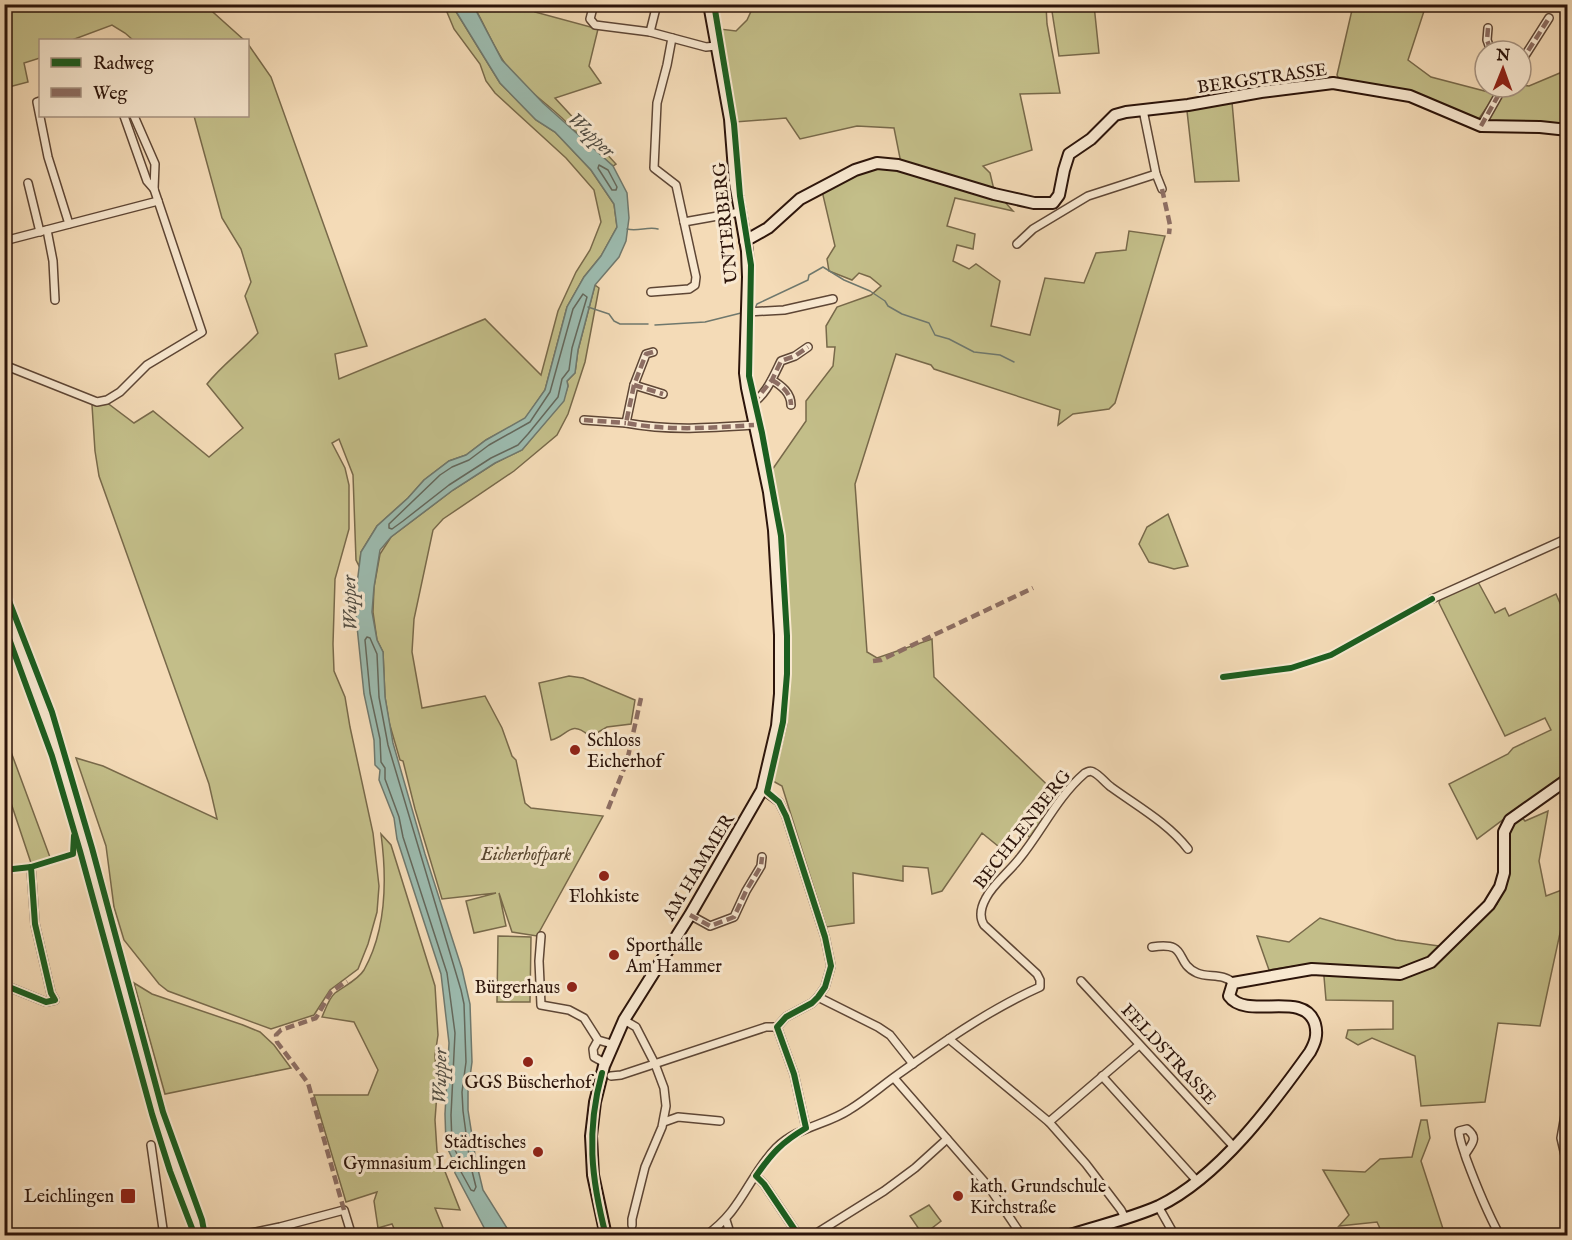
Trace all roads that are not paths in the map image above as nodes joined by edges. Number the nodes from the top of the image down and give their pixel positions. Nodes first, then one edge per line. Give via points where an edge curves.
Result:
1 (594, 4) edge
2 (657, 4) edge
3 (709, 4) edge
4 (1549, 18) dead end
5 (1488, 28) dead end
6 (650, 32) junction
7 (672, 39) junction
8 (1487, 39) edge
9 (1533, 43) edge
10 (716, 46) junction
11 (1496, 99) edge
12 (1143, 110) junction
13 (41, 117) edge
14 (124, 117) edge
15 (134, 117) edge
16 (1481, 126) junction
17 (1568, 130) edge
18 (1156, 174) junction
19 (28, 183) dead end
20 (154, 189) junction
21 (1162, 189) dead end
22 (158, 201) junction
23 (740, 212) junction
24 (684, 222) junction
25 (69, 224) junction
26 (43, 231) junction
27 (4, 240) edge
28 (745, 241) junction
29 (1017, 244) dead end
30 (651, 292) dead end
31 (833, 299) dead end
32 (55, 300) dead end
33 (747, 312) junction
34 (808, 347) dead end
35 (653, 352) dead end
36 (4, 365) edge
37 (772, 380) junction
38 (634, 385) junction
39 (663, 394) dead end
40 (750, 404) junction
41 (791, 405) dead end
42 (584, 420) dead end
43 (626, 423) junction
44 (754, 425) junction
45 (1568, 538) edge
46 (1432, 599) dead end
47 (4, 608) edge
48 (780, 694) joint
49 (1568, 779) edge
50 (762, 790) junction
51 (1188, 849) dead end
52 (762, 857) dead end
53 (31, 867) dead end
54 (690, 915) junction
55 (541, 936) dead end
56 (1152, 947) dead end
57 (1082, 981) dead end
58 (1233, 982) junction
59 (4, 985) edge
60 (818, 997) junction
61 (624, 1020) junction
62 (777, 1026) junction
63 (949, 1039) junction
64 (598, 1040) junction
65 (612, 1044) junction
66 (1139, 1046) junction
67 (605, 1063) junction
68 (655, 1064) junction
69 (913, 1064) junction
70 (611, 1076) dead end
71 (1102, 1076) junction
72 (894, 1078) junction
73 (1568, 1098) edge
74 (720, 1121) dead end
75 (664, 1122) junction
76 (1049, 1122) junction
77 (806, 1128) junction
78 (947, 1139) junction
79 (151, 1145) dead end
80 (1234, 1147) junction
81 (1466, 1155) dead end
82 (1568, 1167) edge
83 (756, 1176) junction
84 (1196, 1180) junction
85 (1158, 1206) junction
86 (1125, 1218) junction
87 (726, 1220) junction
88 (632, 1225) dead end
89 (164, 1236) edge
90 (201, 1236) edge
91 (236, 1236) edge
92 (352, 1236) edge
93 (606, 1236) edge
94 (705, 1236) edge
95 (731, 1236) edge
96 (799, 1236) edge
97 (812, 1236) edge
98 (1022, 1236) edge
99 (1067, 1236) edge
100 (1175, 1236) edge
101 (1500, 1236) edge

1 - 6 street via 590,19 595,25
2 - 6 street
3 - 10 main road, UNTERBERG
4 - 9 street
5 - 8 street
6 - 7 street
7 - 10 street
7 - 24 street via 657,103 654,168 676,185
10 - 23 main road, UNTERBERG via 730,119
11 - 16 street
12 - 16 main road, BERGSTRASSE via 1332,83 1410,96
12 - 18 street
12 - 28 main road, BERGSTRASSE via 1114,115 1097,134 1076,148 1066,159 1059,195 1053,203 994,194 898,165 877,163 800,199 768,228
13 - 25 street via 48,157
14 - 20 street via 147,182
15 - 20 street via 155,164
16 - 17 main road, BERGSTRASSE
18 - 21 street
18 - 29 street via 1088,196 1033,229
19 - 26 street
20 - 22 street
22 - 25 street
22 - 36 street via 202,332 147,365 120,392 97,402
23 - 24 street
23 - 28 main road, UNTERBERG
24 - 30 street via 695,285 689,290
25 - 26 street
26 - 27 street
26 - 32 street via 53,261
28 - 33 main road, UNTERBERG
31 - 33 street via 784,310
33 - 40 main road, UNTERBERG via 745,373
34 - 37 street via 781,361
35 - 38 street via 646,354
37 - 40 street
37 - 41 street via 788,393
38 - 39 street
38 - 43 street
40 - 44 main road, UNTERBERG
42 - 43 street
43 - 44 street via 684,429
44 - 48 main road, UNTERBERG via 774,530
45 - 46 street
47 - 90 main road via 58,756 158,1113
48 - 50 main road, AM HAMMER
49 - 58 main road via 1510,820 1504,832 1500,887 1489,906 1431,962 1400,974 1312,969
50 - 54 main road, AM HAMMER
50 - 60 street via 779,802 786,816 825,937 831,966
51 - 63 street, BECHLENBERG via 1158,820 1094,772 1076,781 982,906 984,925 1037,974 1040,987
52 - 54 street via 734,917 710,926
53 - 59 street via 35,924 55,1000 46,1002
54 - 61 main road, AM HAMMER
55 - 64 street via 541,1005 569,1010 584,1018
56 - 58 street via 1171,946 1194,972
57 - 66 street, FELDSTRASSE
58 - 80 main road via 1229,992 1233,1001 1240,1005 1301,1009 1310,1015 1316,1032 1306,1058
60 - 62 street
60 - 69 street via 890,1035
61 - 65 main road, AM HAMMER
61 - 68 street via 636,1027
62 - 68 street
62 - 77 street via 794,1074
63 - 69 street, BECHLENBERG
63 - 76 street
64 - 65 street
64 - 67 street via 594,1057
65 - 67 main road, AM HAMMER
66 - 71 street
66 - 80 street, FELDSTRASSE
67 - 93 main road, AM HAMMER via 591,1136 595,1187
68 - 70 street
68 - 75 street via 664,1088
69 - 72 street, BECHLENBERG
71 - 76 street
71 - 84 street
72 - 77 street, BECHLENBERG via 847,1112
72 - 78 street
73 - 82 street via 1561,1138
74 - 75 street via 678,1117
75 - 88 street via 645,1167
76 - 86 street
77 - 83 street, BECHLENBERG via 776,1148
78 - 97 street via 893,1185
78 - 98 street via 989,1186
79 - 89 street
80 - 84 main road
81 - 101 street
83 - 87 street, BECHLENBERG
83 - 96 street
84 - 85 main road
85 - 86 main road
85 - 100 street
86 - 99 main road
87 - 94 street, BECHLENBERG
87 - 95 street
91 - 92 street via 344,1210

